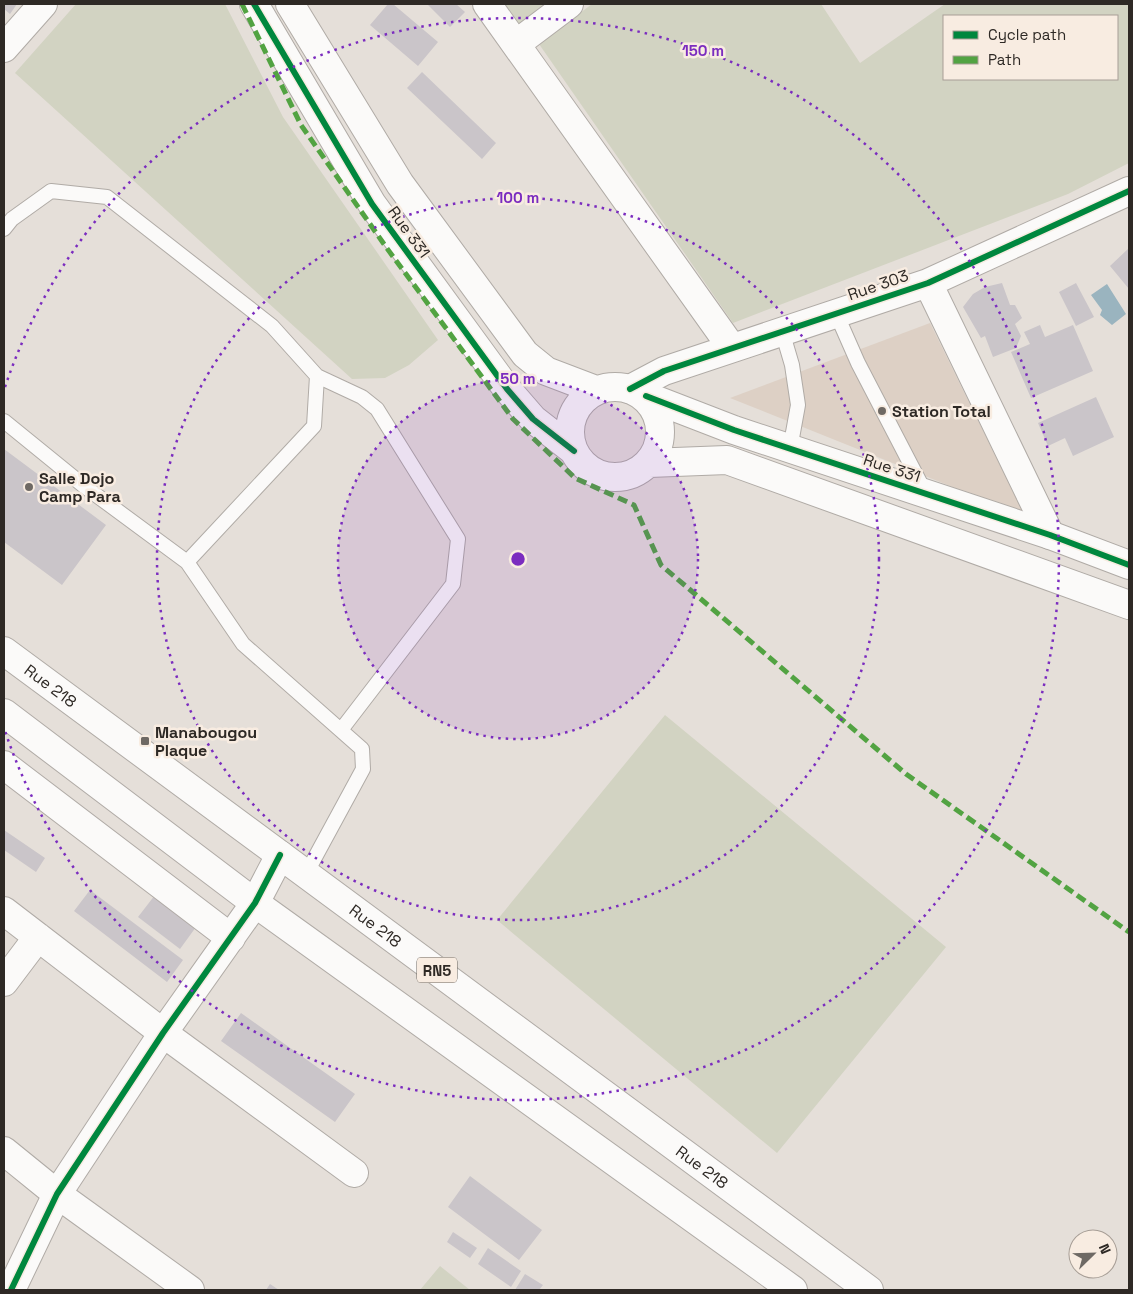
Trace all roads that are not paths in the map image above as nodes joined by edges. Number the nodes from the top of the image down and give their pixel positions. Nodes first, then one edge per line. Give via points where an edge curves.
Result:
1 (43, 4) edge
2 (254, 4) edge
3 (290, 4) edge
4 (488, 4) edge
5 (569, 4) edge
6 (516, 44) junction
7 (4, 48) edge
8 (1129, 191) edge
9 (4, 229) edge
10 (928, 282) junction
11 (836, 314) junction
12 (782, 331) junction
13 (732, 348) junction
14 (317, 376) junction
15 (596, 390) junction
16 (638, 392) junction
17 (4, 421) edge
18 (790, 449) junction
19 (574, 451) junction
20 (649, 463) junction
21 (926, 494) junction
22 (1050, 535) junction
23 (187, 562) junction
24 (1129, 565) edge
25 (1129, 605) edge
26 (4, 651) edge
27 (4, 713) edge
28 (341, 730) junction
29 (4, 765) edge
30 (280, 855) junction
31 (306, 874) junction
32 (255, 903) junction
33 (4, 911) edge
34 (38, 937) junction
35 (231, 938) junction
36 (4, 982) edge
37 (163, 1033) junction
38 (4, 1151) edge
39 (354, 1173) dead end
40 (57, 1194) junction
41 (10, 1290) edge
42 (190, 1290) edge
43 (793, 1290) edge
44 (869, 1290) edge

1 - 7 main road
2 - 19 main road, Rue 331 via 372,204 507,388 533,419
3 - 15 main road, Rue 331 via 400,184 525,354 546,372
4 - 6 main road
5 - 6 main road
6 - 13 main road
8 - 10 main road, Rue 303
9 - 14 lane via 12,219 51,191 107,197 272,326
10 - 11 main road, Rue 303
10 - 22 main road
11 - 12 main road, Rue 303
11 - 21 lane
12 - 13 main road, Rue 303
12 - 18 lane via 792,365 798,405
13 - 16 main road, Rue 303 via 664,371
14 - 23 lane via 314,426
14 - 28 lane via 362,397 377,409 458,539 453,584
15 - 16 main road via 613,386
15 - 19 main road via 581,401 572,416 570,434
16 - 18 main road, Rue 331
16 - 20 main road via 657,412 661,430 658,448
17 - 23 lane via 84,486
18 - 21 main road, Rue 331
19 - 20 main road via 585,466 600,475 618,478 635,473
20 - 25 main road via 727,460
21 - 22 main road, Rue 331
22 - 24 main road, Rue 331
23 - 28 lane via 243,644
26 - 30 main road, Rue 218 / RN5
27 - 32 main road
28 - 31 lane via 362,749 363,769
29 - 35 main road
30 - 31 main road, Rue 218 / RN5
30 - 32 main road
31 - 44 main road, Rue 218 / RN5
32 - 35 main road
32 - 43 main road
33 - 34 main road
34 - 36 main road
34 - 37 main road
35 - 37 main road
37 - 39 main road
37 - 40 main road
38 - 40 main road
40 - 41 main road
40 - 42 main road

